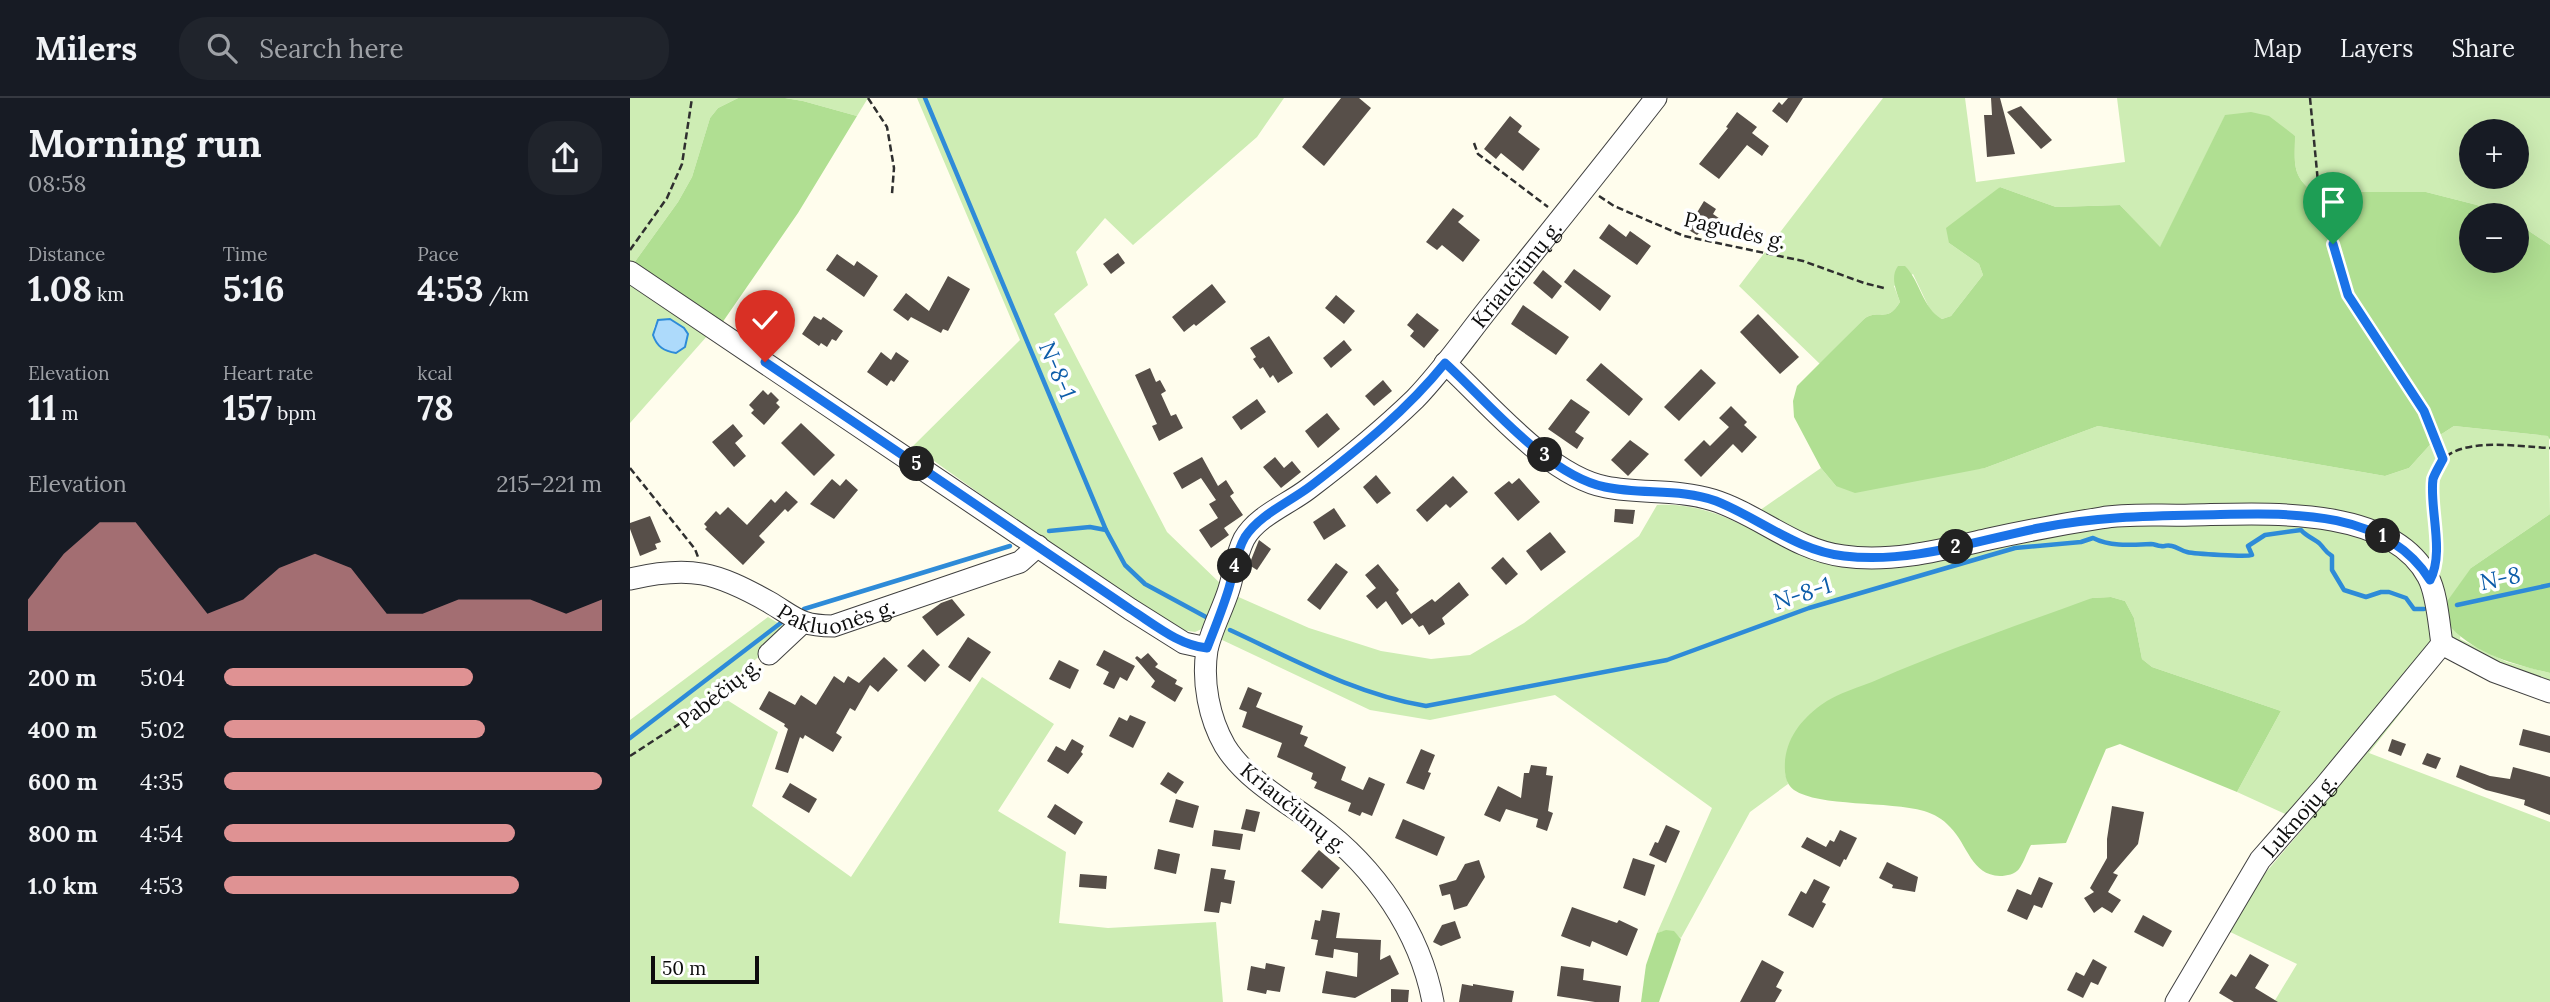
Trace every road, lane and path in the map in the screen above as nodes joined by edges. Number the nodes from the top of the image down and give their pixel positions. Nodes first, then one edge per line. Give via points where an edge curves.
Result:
1 (692, 98) edge
2 (868, 98) edge
3 (1656, 98) edge
4 (2310, 98) edge
5 (1474, 143) dead end
6 (1586, 187) junction
7 (892, 194) dead end
8 (1561, 218) junction
9 (630, 250) edge
10 (630, 272) edge
11 (1884, 288) dead end
12 (1445, 363) junction
13 (2550, 449) edge
14 (2443, 459) junction
15 (630, 468) edge
16 (1038, 546) junction
17 (699, 573) junction
18 (630, 579) edge
19 (2430, 580) junction
20 (802, 623) junction
21 (2442, 644) junction
22 (1207, 648) junction
23 (769, 654) joint
24 (2550, 692) edge
25 (630, 755) edge
26 (1433, 1002) edge
27 (2176, 1002) edge

1 - 9 path via 682,164 667,198
2 - 7 path via 887,127 894,168
3 - 6 street, Kriaučiūnų g.
4 - 14 path via 2319,192 2348,295 2424,411
5 - 8 path via 1478,154
6 - 8 street, Kriaučiūnų g.
6 - 11 path, Pagudės g. via 1615,206 1684,236 1803,261
8 - 12 street, Kriaučiūnų g.
10 - 16 street
12 - 19 street via 1535,448 1590,482 1715,501 1806,546 1841,556 1922,554 2105,517 2291,514 2331,519 2384,537 2407,552
12 - 22 street, Kriaučiūnų g. via 1371,438 1251,530 1237,557
13 - 14 path via 2486,445 2457,448
14 - 19 path via 2433,479 2436,554
15 - 17 path via 695,549
16 - 20 street, Pakluonės g. via 1020,562 863,618 833,626
16 - 22 street via 1184,643
17 - 18 street, Pakluonės g. via 662,572
17 - 20 street, Pakluonės g. via 733,583
19 - 21 street
20 - 23 street, Pabėčių g.
21 - 24 street via 2495,673
21 - 27 street, Luknojų g. via 2260,860
22 - 26 street, Kriaučiūnų g. via 1211,714 1228,750 1240,765 1340,842 1387,896 1422,958
23 - 25 path, Pabėčių g. via 716,700

